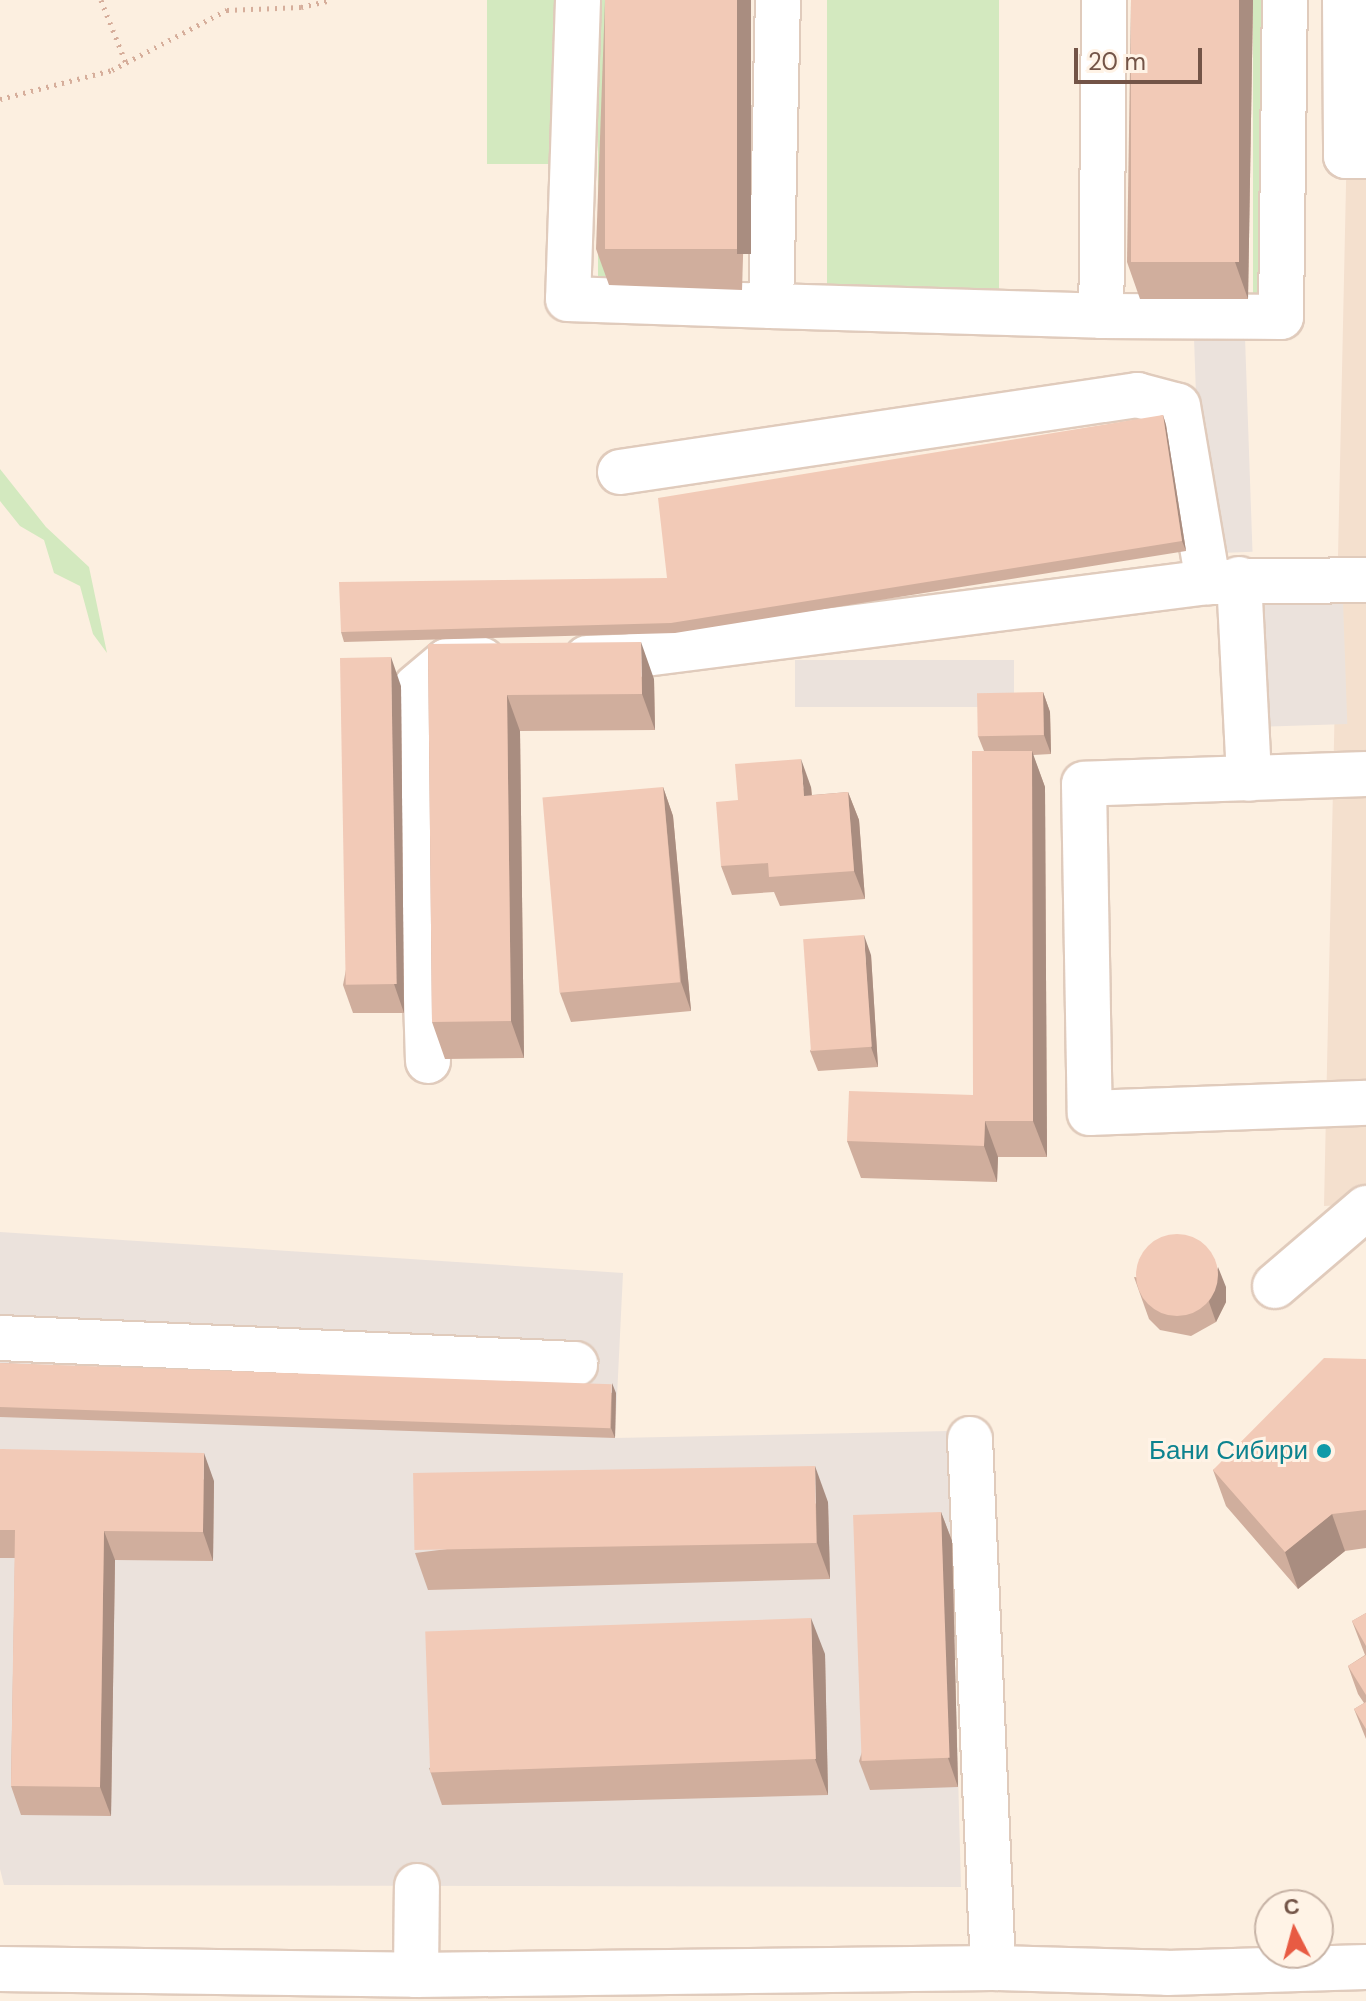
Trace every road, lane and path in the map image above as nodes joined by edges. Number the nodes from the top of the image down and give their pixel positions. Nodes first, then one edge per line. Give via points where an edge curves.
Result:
1 (101, 0) edge
2 (331, 0) edge
3 (578, 0) edge
4 (778, 0) edge
5 (1104, 0) edge
6 (1285, 0) edge
7 (1345, 0) edge
8 (126, 63) junction
9 (0, 99) edge
10 (1284, 155) junction
11 (1356, 156) edge
12 (771, 306) junction
13 (1101, 316) junction
14 (620, 472) dead end
15 (1224, 580) junction
16 (1366, 580) edge
17 (1366, 774) edge
18 (1249, 779) junction
19 (428, 1061) dead end
20 (1366, 1103) edge
21 (1366, 1208) edge
22 (1275, 1286) dead end
23 (0, 1338) edge
24 (575, 1364) dead end
25 (970, 1439) dead end
26 (417, 1886) dead end
27 (4, 1958) edge
28 (1366, 1967) edge
29 (993, 1968) junction
30 (416, 1975) junction

1 - 8 path
2 - 8 path via 301,7 227,10
3 - 12 street via 568,299
4 - 12 street
5 - 13 street
6 - 10 street
7 - 11 street
8 - 9 path
10 - 11 street
10 - 13 street via 1281,317
12 - 13 street
14 - 15 street via 1137,395 1178,406
15 - 16 street
15 - 18 street
15 - 19 street via 622,657 447,661 416,687
17 - 18 street
18 - 20 street via 1084,784 1090,1113
21 - 22 street
23 - 24 street
25 - 29 street
26 - 30 street
27 - 30 street
28 - 29 street via 1167,1973
29 - 30 street

